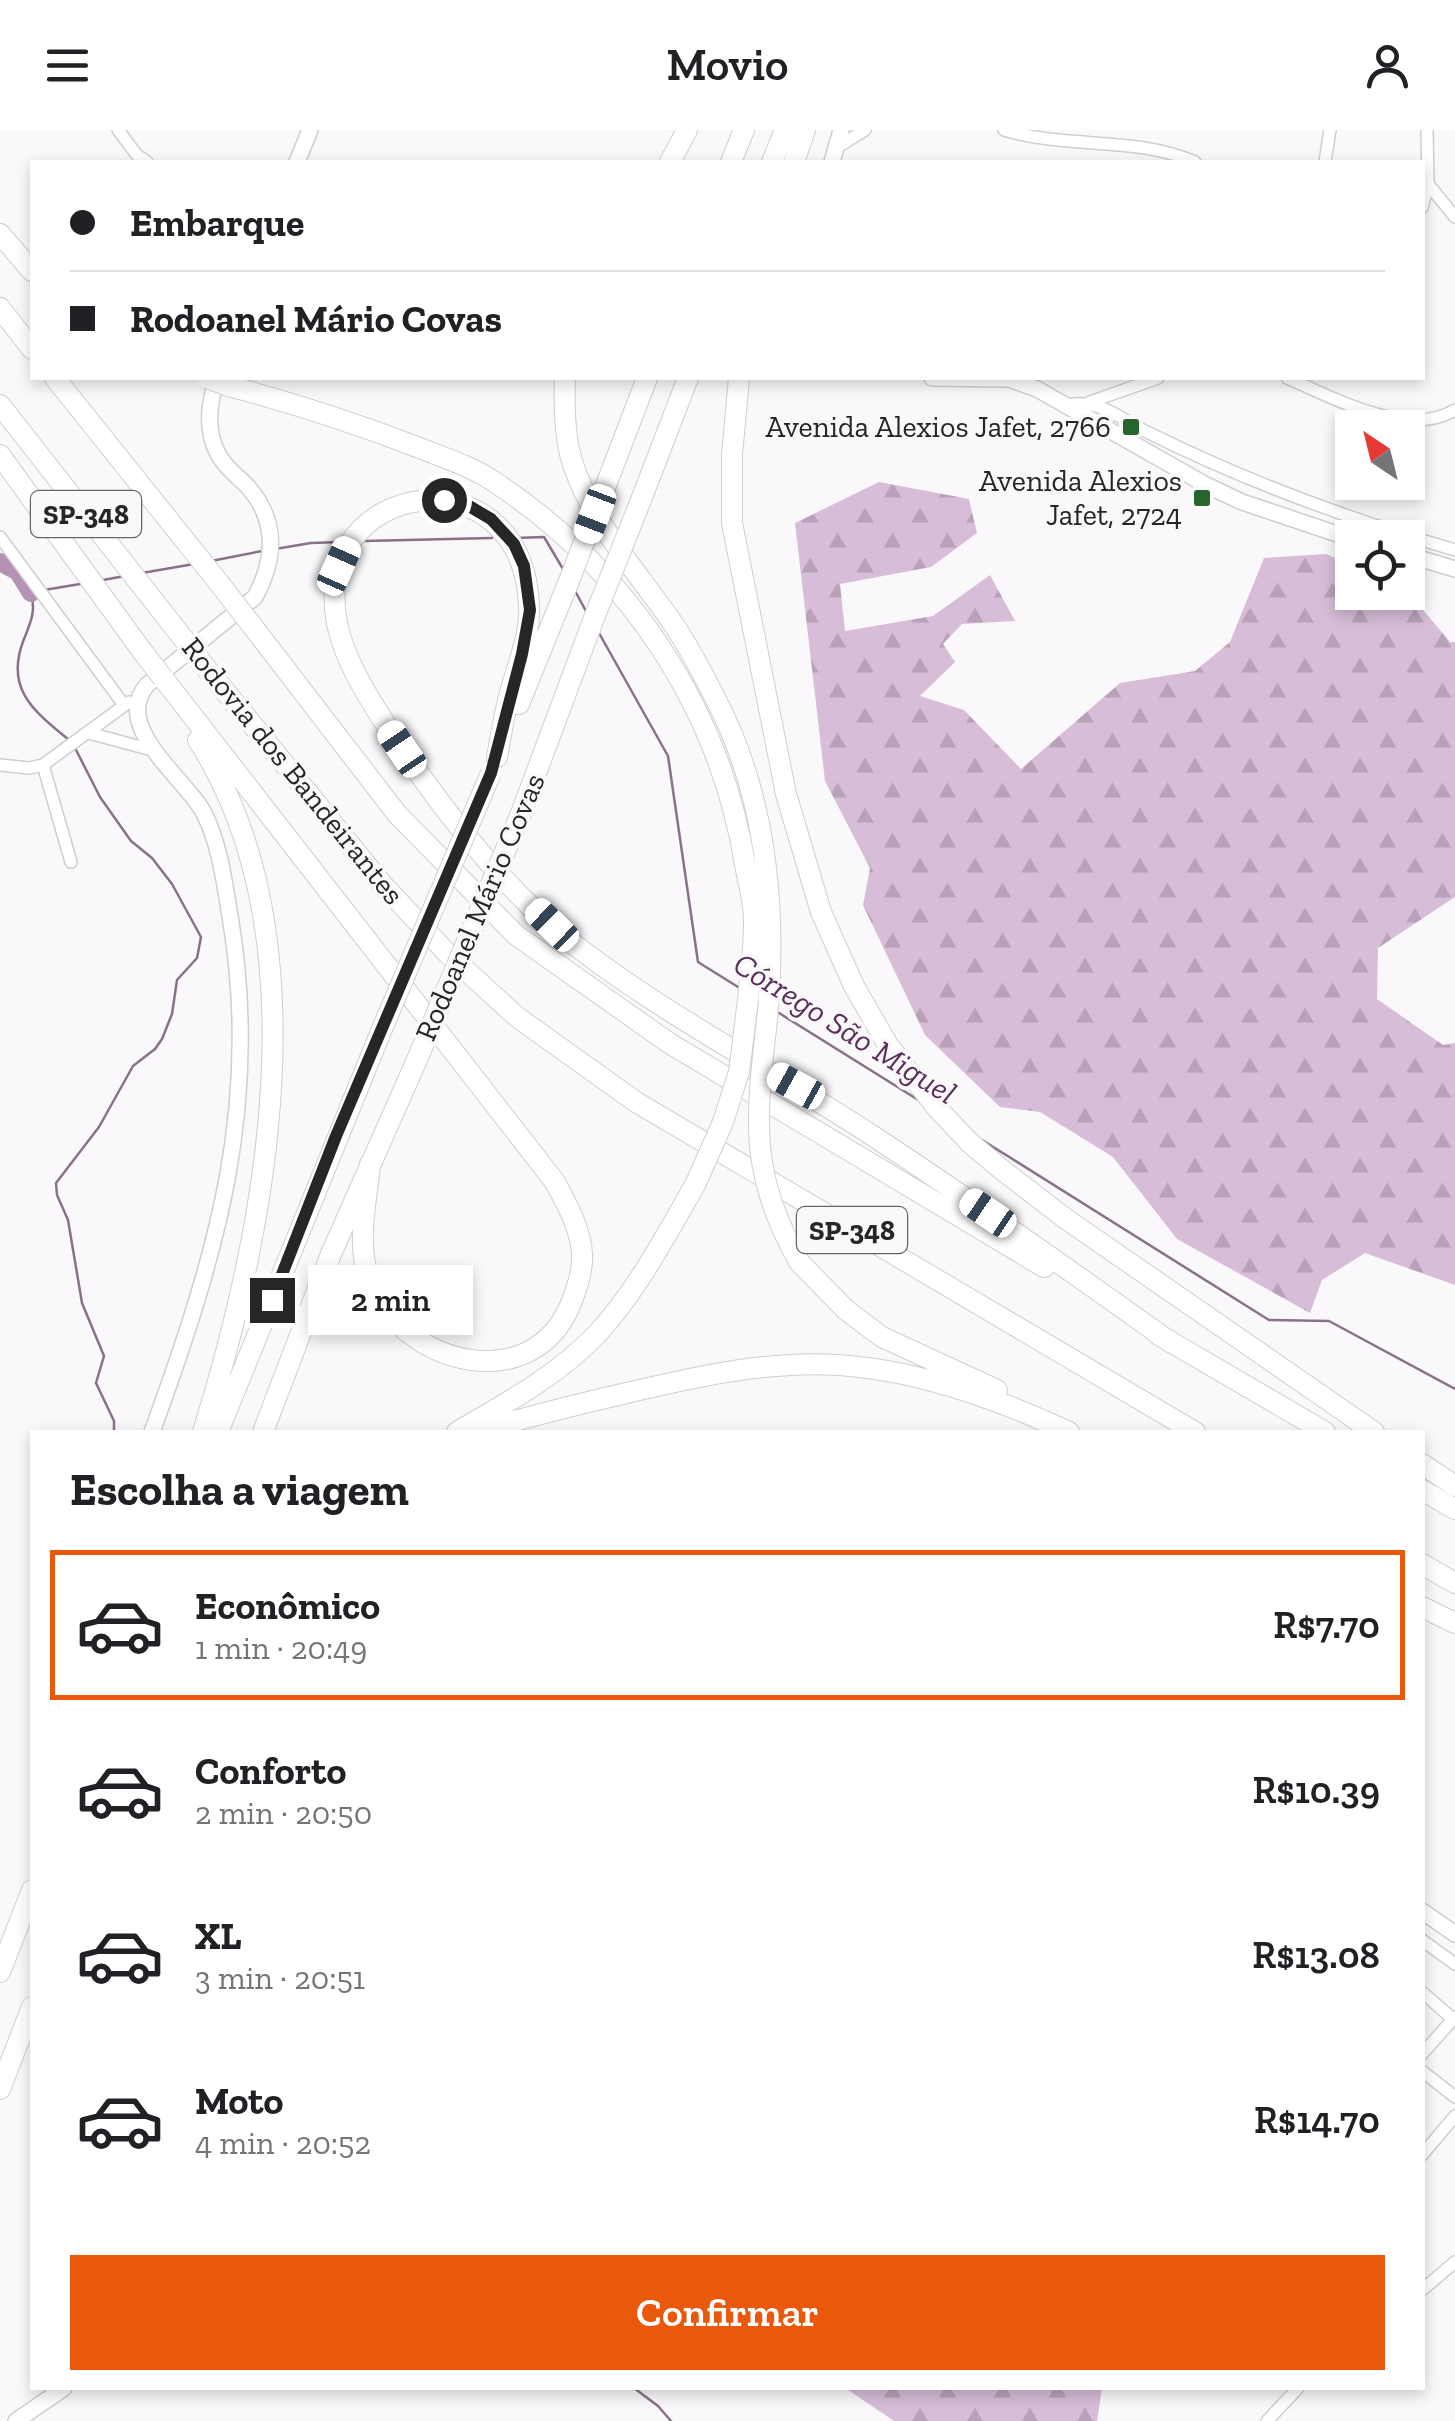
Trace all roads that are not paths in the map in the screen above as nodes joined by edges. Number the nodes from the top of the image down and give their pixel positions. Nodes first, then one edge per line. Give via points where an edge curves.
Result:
1 (118, 130) edge
2 (310, 130) edge
3 (687, 130) edge
4 (744, 130) edge
5 (785, 130) edge
6 (805, 130) edge
7 (841, 130) edge
8 (866, 130) edge
9 (1004, 130) edge
10 (1330, 130) edge
11 (1428, 130) edge
12 (834, 155) edge
13 (670, 158) edge
14 (145, 160) edge
15 (298, 160) edge
16 (732, 160) edge
17 (773, 160) edge
18 (795, 160) edge
19 (1189, 160) edge
20 (1326, 160) edge
21 (1428, 184) junction
22 (1425, 196) edge
23 (1455, 217) edge
24 (0, 234) edge
25 (30, 256) edge
26 (30, 270) edge
27 (0, 308) edge
28 (30, 346) edge
29 (58, 380) edge
30 (565, 380) edge
31 (647, 380) edge
32 (687, 380) edge
33 (739, 380) edge
34 (1013, 380) edge
35 (1152, 380) edge
36 (1293, 380) edge
37 (223, 382) edge
38 (1090, 402) junction
39 (0, 405) edge
40 (1068, 405) junction
41 (1455, 410) edge
42 (0, 455) edge
43 (1335, 533) edge
44 (0, 538) edge
45 (1455, 550) edge
46 (1425, 560) edge
47 (1455, 570) edge
48 (139, 696) junction
49 (175, 698) junction
50 (124, 706) junction
51 (89, 734) junction
52 (152, 750) junction
53 (0, 765) edge
54 (494, 765) junction
55 (43, 766) junction
56 (71, 862) dead end
57 (370, 1164) junction
58 (1170, 1342) junction
59 (1025, 1412) junction
60 (153, 1430) edge
61 (204, 1430) edge
62 (219, 1430) edge
63 (264, 1430) edge
64 (460, 1430) edge
65 (485, 1430) edge
66 (1064, 1430) edge
67 (1192, 1430) edge
68 (1322, 1430) edge
69 (1371, 1430) edge
70 (1425, 1466) edge
71 (1455, 1486) edge
72 (1425, 1492) edge
73 (1455, 1509) edge
74 (1425, 1566) edge
75 (1455, 1583) edge
76 (1425, 1608) edge
77 (1455, 1622) edge
78 (30, 1895) edge
79 (1425, 1914) edge
80 (1455, 1934) edge
81 (1425, 1942) edge
82 (1455, 1964) edge
83 (0, 1972) edge
84 (1425, 1994) edge
85 (30, 2012) edge
86 (1454, 2018) edge
87 (1425, 2051) edge
88 (1425, 2073) edge
89 (0, 2089) edge
90 (1455, 2097) edge
91 (1455, 2116) edge
92 (1425, 2152) edge
93 (1455, 2262) edge
94 (1425, 2287) edge
95 (61, 2390) edge
96 (1296, 2390) edge
97 (16, 2421) edge
98 (1267, 2421) edge

1 - 14 street
2 - 15 main road
3 - 13 highway
4 - 16 highway
5 - 17 highway
6 - 18 highway
7 - 12 main road
8 - 12 street
9 - 19 street via 1159,149
10 - 20 street
11 - 21 street
21 - 22 street
21 - 23 street
24 - 25 highway
24 - 26 highway
27 - 28 highway
29 - 58 highway, Rodovia dos Bandeirantes / SP-348, bridge via 398,814 516,935 669,1043
30 - 59 highway, bridge via 572,458 584,492 716,698 762,834 772,966 759,1151 782,1233 846,1310 882,1337 987,1385
31 - 54 highway, Rodoanel Mário Covas, bridge
32 - 57 highway, Rodoanel Mário Covas, bridge via 520,816
33 - 69 highway via 732,524 786,794 821,912 888,1045 937,1108 1001,1169
34 - 40 main road
35 - 38 street
36 - 41 street via 1396,419 1429,422
37 - 48 main road via 209,417 213,439 224,464 264,510 270,529 265,578 255,597
37 - 64 highway, bridge via 343,418 491,479 556,528 654,636 701,714 739,828 754,921 748,1000 738,1072 695,1184 598,1333 550,1375
38 - 40 street
38 - 45 street via 1254,482
39 - 67 highway, Rodovia dos Bandeirantes / SP-348, bridge via 382,884 517,1017 636,1102
40 - 43 main road via 1220,492
42 - 49 highway, bridge
44 - 50 street
46 - 47 main road
48 - 50 street
48 - 52 main road
49 - 57 highway via 554,1182 574,1217 582,1254 574,1296 559,1326 540,1344 500,1361 452,1358 404,1332 384,1311 368,1276 362,1243
49 - 61 highway via 224,788 249,856 272,1016 255,1230
50 - 51 street
51 - 52 street
51 - 55 street
52 - 60 main road via 190,792 216,842 242,1033 236,1141 220,1223
53 - 55 street
54 - 58 highway via 530,610 524,566 514,544 469,506 444,500 388,510 366,524 344,554 334,593 337,625 386,724 436,798 512,886 572,944 924,1169
54 - 62 highway, Rodoanel Mário Covas, bridge
55 - 56 street
57 - 63 highway, Rodoanel Mário Covas
58 - 68 highway, Rodovia dos Bandeirantes / SP-348
59 - 65 highway via 916,1378 792,1364 650,1388
59 - 66 highway
70 - 71 highway
72 - 73 highway
74 - 75 highway
76 - 77 highway
78 - 83 highway
79 - 80 main road
81 - 82 street
84 - 86 street
85 - 89 highway
86 - 87 street
88 - 90 street
91 - 92 street
93 - 94 street
95 - 97 main road
96 - 98 street

